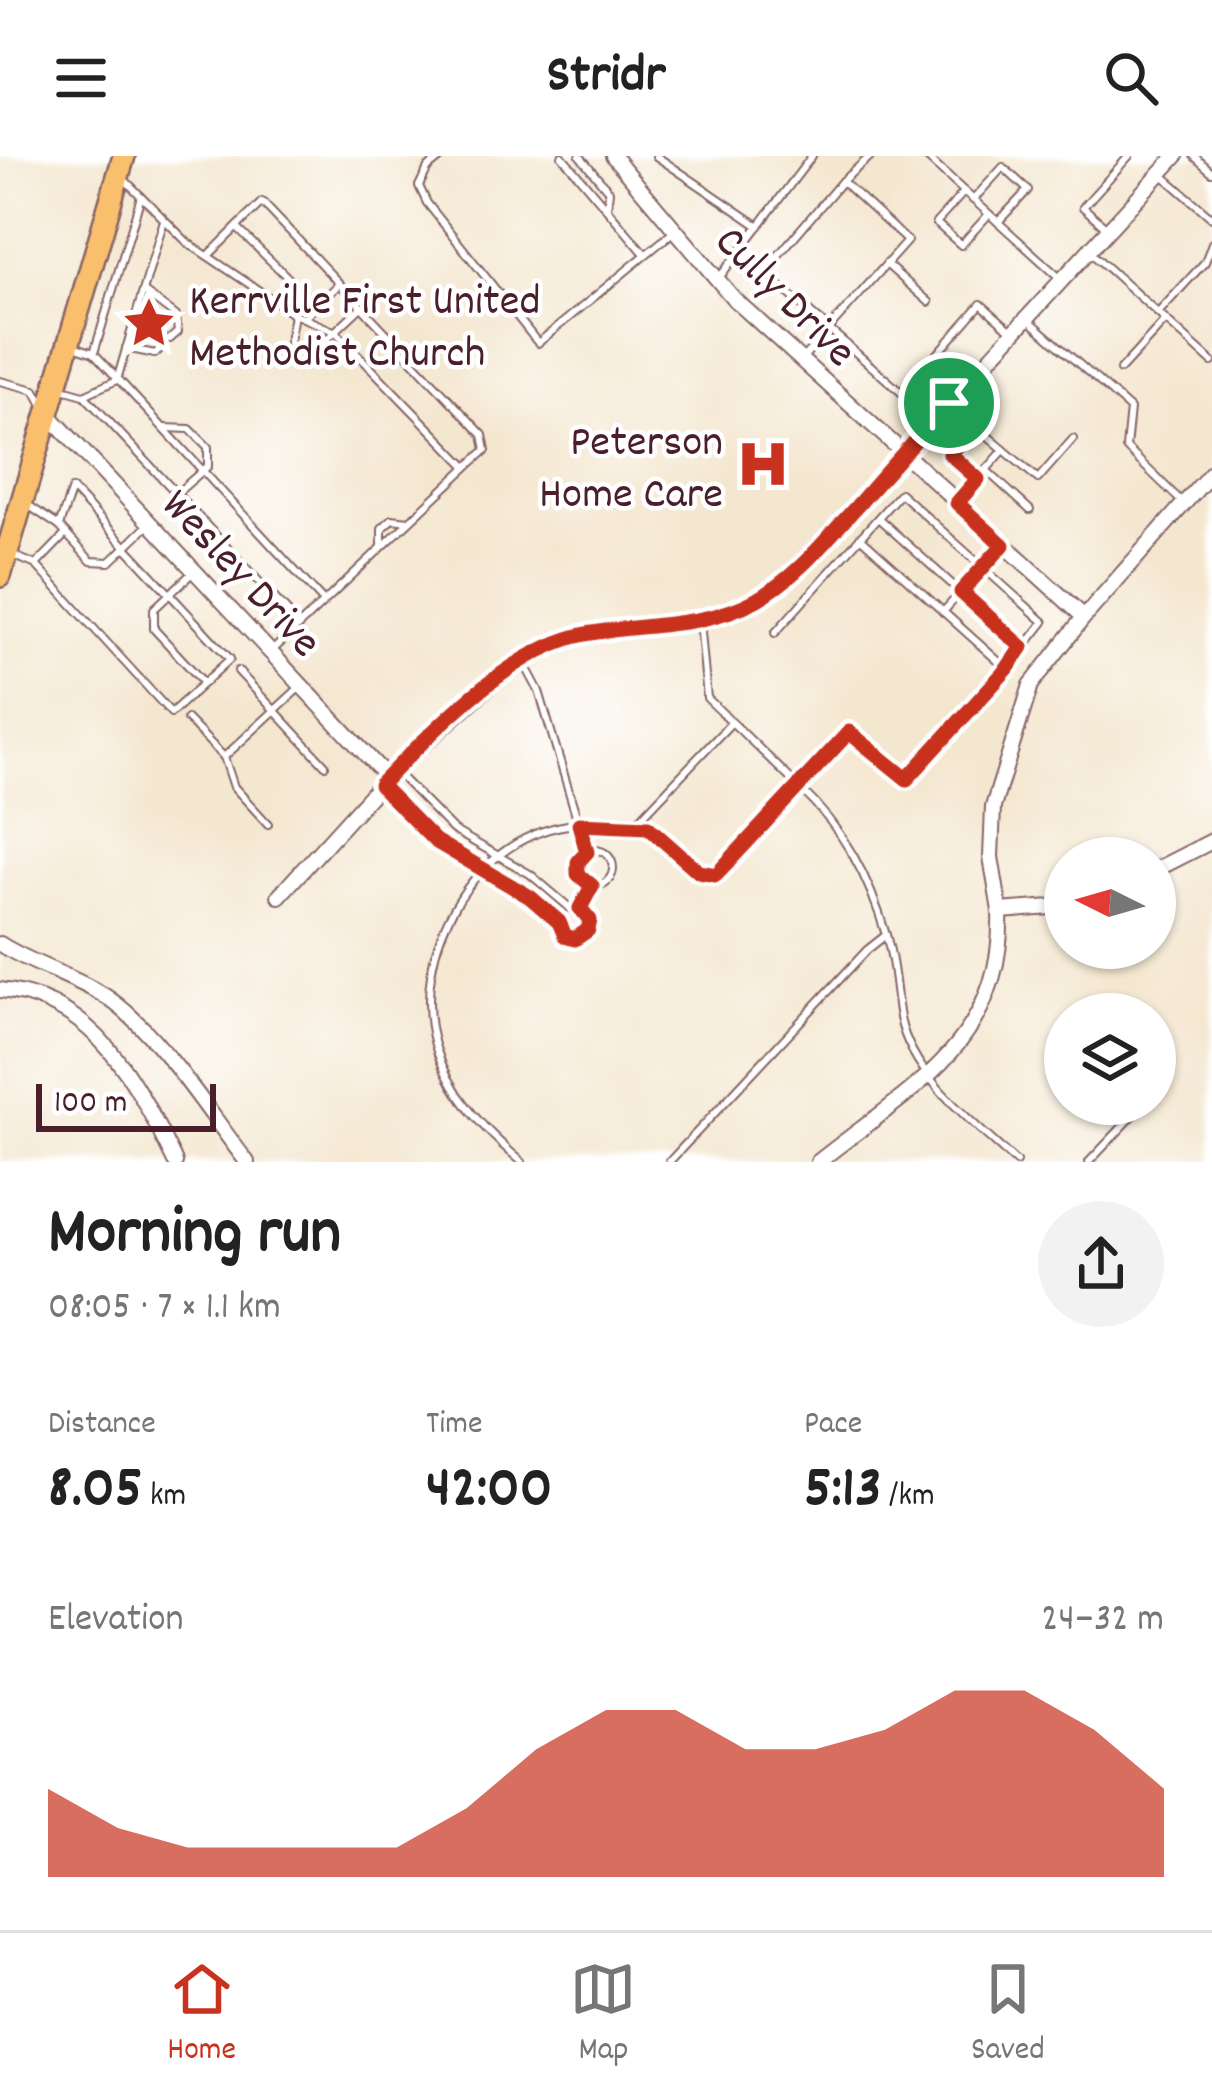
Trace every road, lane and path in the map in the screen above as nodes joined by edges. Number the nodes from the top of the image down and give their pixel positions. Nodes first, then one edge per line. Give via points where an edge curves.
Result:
1 (443, 156) edge
2 (562, 156) edge
3 (580, 156) edge
4 (613, 156) edge
5 (656, 156) edge
6 (812, 156) edge
7 (871, 156) edge
8 (925, 156) edge
9 (1129, 156) edge
10 (1176, 156) edge
11 (1194, 156) edge
12 (1211, 156) edge
13 (432, 159) edge
14 (1203, 164) junction
15 (121, 165) edge
16 (1212, 172) edge
17 (1160, 173) junction
18 (842, 181) junction
19 (964, 192) junction
20 (141, 196) junction
21 (973, 200) junction
22 (607, 210) junction
23 (989, 214) junction
24 (1212, 218) edge
25 (164, 220) junction
26 (998, 222) junction
27 (759, 226) junction
28 (237, 227) junction
29 (1108, 229) junction
30 (675, 231) junction
31 (1212, 244) edge
32 (1088, 250) junction
33 (645, 254) junction
34 (209, 256) junction
35 (886, 264) junction
36 (1061, 279) junction
37 (717, 281) junction
38 (339, 284) junction
39 (143, 291) junction
40 (929, 302) dead end
41 (317, 306) junction
42 (362, 307) junction
43 (1158, 313) junction
44 (294, 314) junction
45 (1026, 317) junction
46 (304, 318) junction
47 (1166, 320) junction
48 (829, 328) junction
49 (336, 332) junction
50 (1013, 332) junction
51 (170, 339) dead end
52 (68, 344) junction
53 (163, 346) dead end
54 (126, 348) junction
55 (94, 353) junction
56 (1210, 357) edge
57 (801, 360) junction
58 (1120, 370) dead end
59 (0, 380) edge
60 (117, 380) junction
61 (56, 387) junction
62 (84, 395) junction
63 (949, 403) junction
64 (47, 414) junction
65 (976, 425) junction
66 (162, 428) junction
67 (1073, 439) dead end
68 (1004, 450) junction
69 (903, 453) junction
70 (467, 467) junction
71 (986, 470) junction
72 (202, 471) junction
73 (1212, 472) edge
74 (978, 479) junction
75 (177, 493) junction
76 (22, 500) junction
77 (957, 503) junction
78 (1183, 503) junction
79 (1030, 511) dead end
80 (878, 518) junction
81 (409, 521) junction
82 (150, 523) junction
83 (59, 526) junction
84 (66, 534) junction
85 (860, 537) junction
86 (1003, 545) junction
87 (382, 546) junction
88 (125, 547) junction
89 (7, 552) junction
90 (36, 565) junction
91 (983, 567) junction
92 (195, 571) junction
93 (0, 576) edge
94 (961, 592) junction
95 (170, 595) junction
96 (323, 601) junction
97 (944, 612) junction
98 (1084, 617) junction
99 (700, 621) junction
100 (299, 624) junction
101 (775, 633) dead end
102 (1022, 647) junction
103 (271, 652) junction
104 (522, 660) junction
105 (1007, 669) junction
106 (238, 671) dead end
107 (204, 683) junction
108 (301, 685) junction
109 (275, 710) junction
110 (187, 719) dead end
111 (730, 724) junction
112 (224, 757) junction
113 (325, 765) dead end
114 (387, 778) junction
115 (800, 788) junction
116 (268, 824) dead end
117 (579, 824) junction
118 (634, 825) junction
119 (1212, 841) edge
120 (587, 852) junction
121 (498, 857) junction
122 (1176, 859) edge
123 (482, 870) junction
124 (592, 886) junction
125 (279, 896) dead end
126 (580, 908) junction
127 (1044, 908) edge
128 (1000, 911) junction
129 (886, 935) junction
130 (0, 944) edge
131 (0, 990) edge
132 (928, 1072) junction
133 (1124, 1125) edge
134 (171, 1155) edge
135 (152, 1162) edge
136 (247, 1162) edge
137 (522, 1162) edge
138 (669, 1162) edge
139 (818, 1162) edge
140 (1016, 1162) edge
141 (1089, 1162) edge

1 - 13 lane
2 - 22 lane
3 - 22 lane via 609,191
4 - 30 street, Cully Drive
5 - 27 lane
6 - 27 lane
7 - 18 lane
8 - 19 lane
9 - 29 lane via 1083,207
10 - 17 street
11 - 14 lane
12 - 14 lane
13 - 33 lane via 418,186 427,203 538,343
14 - 16 lane
15 - 20 lane
15 - 52 main road
17 - 24 lane
17 - 29 street
18 - 35 lane via 907,241
18 - 48 lane via 764,272
19 - 21 lane
19 - 23 lane via 936,223 961,245
20 - 25 lane
20 - 55 lane
21 - 23 lane
21 - 26 lane via 1003,167 1028,190
22 - 33 lane
23 - 26 lane
25 - 34 lane
25 - 39 lane
26 - 36 lane
27 - 37 lane
28 - 34 lane
28 - 38 lane via 262,202
28 - 41 lane
29 - 32 street
30 - 33 lane
30 - 37 street, Cully Drive
31 - 43 lane
32 - 36 street
32 - 43 lane
34 - 44 lane
35 - 40 lane
35 - 48 lane
36 - 45 street
37 - 57 street, Cully Drive
38 - 41 lane
38 - 42 lane
39 - 51 lane via 176,316
39 - 54 lane
41 - 46 lane
42 - 49 lane
42 - 70 lane via 483,435 486,450
43 - 47 lane
44 - 46 lane
44 - 49 lane via 289,343 311,354
45 - 50 street
45 - 78 lane via 1130,410 1126,448
46 - 49 lane
47 - 56 lane
47 - 58 lane
48 - 50 lane via 903,394 982,304
48 - 57 lane
49 - 70 lane
50 - 63 street
52 - 55 lane
52 - 61 main road
53 - 54 lane via 155,354
54 - 60 lane
55 - 60 lane
57 - 69 street, Cully Drive
59 - 64 lane via 35,390
60 - 62 lane
60 - 66 lane
61 - 62 lane
61 - 64 main road
62 - 75 lane
63 - 65 lane
63 - 69 street
64 - 76 main road
64 - 82 street, Wesley Drive
65 - 68 lane
65 - 74 lane via 950,454
66 - 72 lane
66 - 72 lane via 190,429 208,446
67 - 68 lane via 1038,479
68 - 71 lane
69 - 77 street, Cully Drive
69 - 99 street via 788,578
70 - 81 lane
71 - 74 lane
71 - 79 lane
72 - 75 lane
72 - 96 lane
73 - 78 street
74 - 77 lane
75 - 100 lane
76 - 83 lane
76 - 89 main road
77 - 86 street, Cully Drive
78 - 98 street
80 - 85 lane
80 - 91 lane via 900,493
80 - 94 lane
81 - 87 lane
81 - 87 lane via 392,519 382,528
82 - 88 lane
82 - 92 street, Wesley Drive
83 - 84 lane
83 - 88 lane via 72,489
84 - 88 lane via 91,561 110,562
84 - 90 lane
85 - 97 lane
85 - 101 lane
86 - 91 lane
86 - 98 street, Cully Drive
87 - 96 lane
88 - 95 lane
89 - 90 lane
89 - 93 main road
90 - 107 lane via 171,713
91 - 94 lane
91 - 102 lane via 1044,622
92 - 95 lane
92 - 103 street, Wesley Drive
94 - 97 lane
94 - 102 lane
95 - 107 lane via 154,609 154,629
95 - 107 lane via 230,659
96 - 100 lane
97 - 105 lane
98 - 128 street via 1037,673 1002,769 990,832
99 - 104 street via 581,635
99 - 111 lane via 705,692
100 - 103 lane
102 - 105 lane
103 - 108 street, Wesley Drive
104 - 114 street
104 - 117 lane
105 - 115 lane via 907,779 849,732
106 - 109 lane
108 - 109 lane
108 - 114 street, Wesley Drive
109 - 112 lane
109 - 113 lane
110 - 112 lane
111 - 115 lane
111 - 118 lane
112 - 116 lane via 234,788
114 - 121 lane
114 - 123 lane via 435,841
114 - 125 street
115 - 118 lane via 716,875 699,872 654,830
115 - 129 lane via 857,860
117 - 118 lane
117 - 120 lane
117 - 121 lane via 548,830
119 - 122 street
120 - 124 lane via 577,868
120 - 124 lane via 606,853 614,868 604,884
121 - 123 lane
121 - 126 lane
123 - 126 lane via 530,897 570,938 588,930
123 - 137 lane via 442,932 430,980 431,1023 456,1093
124 - 126 lane
127 - 128 street
128 - 132 street via 989,996 965,1037
129 - 132 lane via 901,1020
129 - 138 lane
130 - 136 street via 121,1009
131 - 134 street via 46,1002 89,1026 118,1057
132 - 139 street
132 - 140 lane
133 - 141 lane
134 - 135 street

